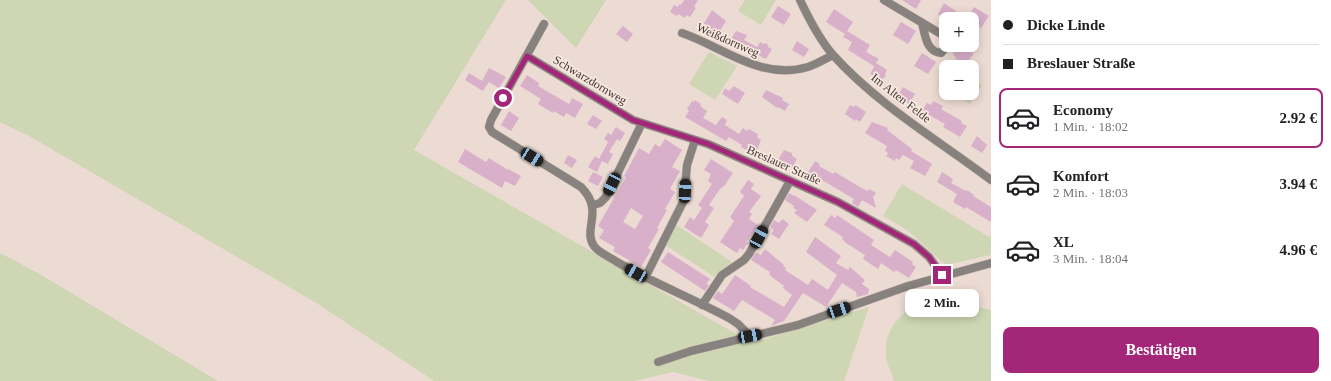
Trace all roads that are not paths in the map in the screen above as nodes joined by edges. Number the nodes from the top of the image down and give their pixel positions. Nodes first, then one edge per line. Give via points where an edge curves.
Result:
1 (800, 0) edge
2 (884, 0) edge
3 (922, 23) junction
4 (544, 24) dead end
5 (682, 33) dead end
6 (939, 33) edge
7 (942, 52) edge
8 (833, 55) junction
9 (527, 56) junction
10 (642, 123) junction
11 (695, 140) junction
12 (991, 180) edge
13 (790, 181) junction
14 (593, 205) junction
15 (991, 263) edge
16 (942, 275) junction
17 (645, 278) junction
18 (702, 305) junction
19 (750, 336) junction
20 (658, 362) dead end

1 - 8 street, Im Alten Felde
2 - 3 street
3 - 6 street
3 - 7 street via 928,44 932,49
4 - 9 street
5 - 8 street, Weißdornweg via 744,62 777,70 808,67
8 - 12 street, Im Alten Felde via 882,101
9 - 10 street, Schwarzdornweg
9 - 14 street via 489,127 496,135 581,187 589,195
10 - 11 street, Schwarzdornweg
10 - 14 street via 606,196 600,203
11 - 13 street, Breslauer Straße
11 - 17 street via 687,165 684,200
13 - 16 street, Breslauer Straße via 838,202 914,244 929,257
13 - 18 street via 749,254 722,275
14 - 17 street via 591,240 594,246
15 - 16 street
16 - 19 street via 798,324
17 - 18 street
18 - 19 street via 734,321
19 - 20 street via 691,350

